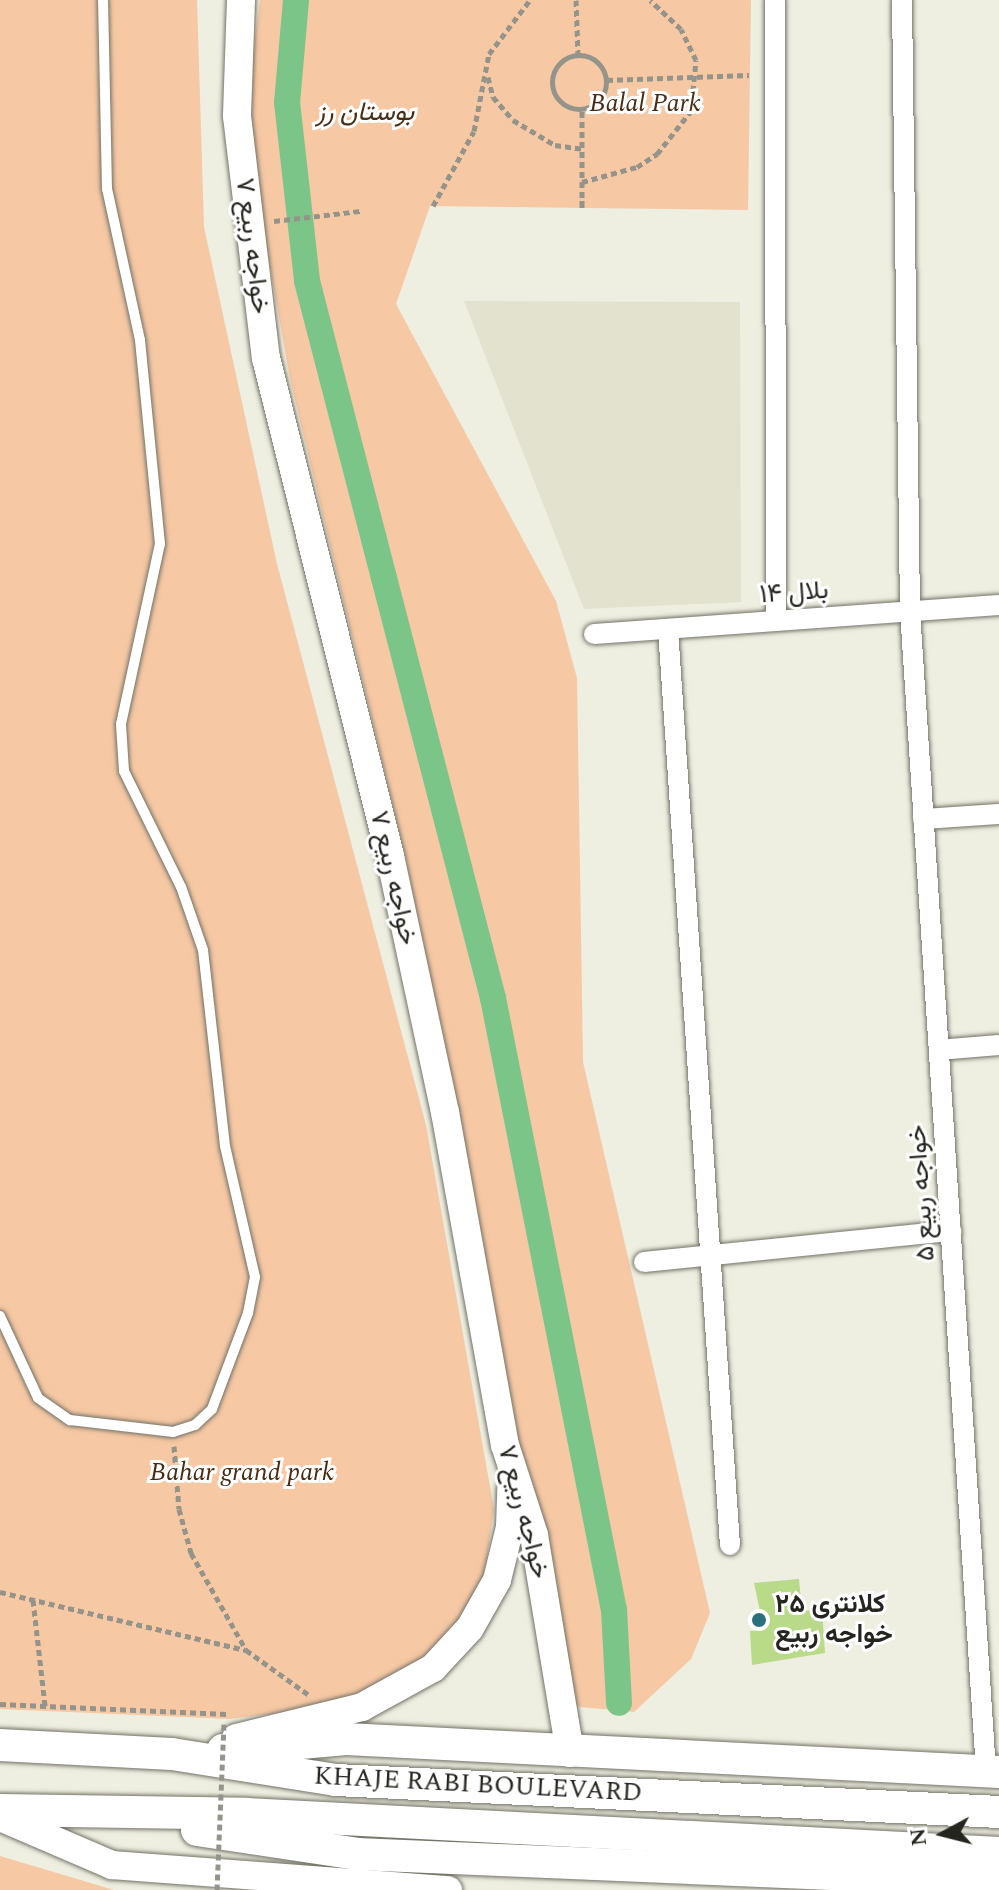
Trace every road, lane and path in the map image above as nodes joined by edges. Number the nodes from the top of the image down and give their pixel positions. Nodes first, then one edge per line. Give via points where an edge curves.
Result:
1 (103, 0) edge
2 (241, 0) edge
3 (530, 0) edge
4 (576, 0) edge
5 (650, 0) edge
6 (775, 0) edge
7 (902, 0) edge
8 (578, 54) junction
9 (749, 75) dead end
10 (697, 76) junction
11 (488, 77) junction
12 (607, 80) junction
13 (582, 111) junction
14 (582, 149) junction
15 (582, 182) junction
16 (433, 206) dead end
17 (582, 208) dead end
18 (361, 211) dead end
19 (283, 220) dead end
20 (999, 605) edge
21 (910, 611) junction
22 (776, 621) junction
23 (668, 629) junction
24 (594, 634) dead end
25 (999, 814) edge
26 (923, 819) junction
27 (998, 1045) edge
28 (939, 1050) junction
29 (951, 1231) junction
30 (713, 1254) junction
31 (644, 1262) dead end
32 (0, 1316) edge
33 (173, 1432) junction
34 (505, 1445) junction
35 (730, 1545) dead end
36 (0, 1592) edge
37 (33, 1600) junction
38 (246, 1650) junction
39 (303, 1701) dead end
40 (0, 1704) edge
41 (45, 1706) junction
42 (239, 1712) dead end
43 (224, 1722) dead end
44 (0, 1745) edge
45 (570, 1753) junction
46 (172, 1754) junction
47 (993, 1772) edge
48 (0, 1810) edge
49 (999, 1812) edge
50 (83, 1814) junction
51 (0, 1817) edge
52 (996, 1876) edge
53 (217, 1890) edge
54 (448, 1890) edge

1 - 33 lane via 107,189 140,340 160,544 121,724 124,771 181,887 203,950 225,1146 255,1277 248,1313 212,1409 195,1425
2 - 34 street, خواجه ربیع ۷ via 237,116 266,358 390,856 445,1112
3 - 11 path via 489,54
4 - 8 path
5 - 10 path via 681,29 696,60
6 - 22 street
7 - 21 street, خواجه ربیع ۵
8 - 12 path via 598,61
8 - 13 path via 558,63 551,83 560,103
9 - 10 path
10 - 12 path
10 - 15 path via 691,111 657,154 637,167
11 - 14 path via 493,97 513,120 555,145
11 - 16 path via 464,156
12 - 13 path via 600,101
13 - 14 path
14 - 15 path
15 - 17 path
18 - 19 path
20 - 21 street, بلال ۱۴
21 - 22 street, بلال ۱۴
21 - 26 street, خواجه ربیع ۵
22 - 23 street, بلال ۱۴
23 - 24 street, بلال ۱۴
23 - 30 street
25 - 26 street
26 - 28 street, خواجه ربیع ۵
27 - 28 street
28 - 29 street, خواجه ربیع ۵
29 - 30 street
29 - 47 street, خواجه ربیع ۵
30 - 31 street
30 - 35 street
32 - 33 lane via 38,1398 70,1420
33 - 38 path via 179,1509 191,1553
34 - 45 street, خواجه ربیع ۷ via 534,1535
34 - 46 street via 512,1499 497,1580 470,1628 433,1668 362,1707
36 - 37 path
37 - 38 path
37 - 41 path
38 - 39 path via 314,1698
40 - 41 path
41 - 42 path
43 - 53 path, bridge
44 - 46 main road, KHAJE RABI BOULEVARD
45 - 46 main road via 346,1739
45 - 47 main road
46 - 49 main road, KHAJE RABI BOULEVARD via 336,1780
48 - 50 main road, KHAJE RABI BOULEVARD
50 - 52 main road via 357,1854
50 - 52 main road, KHAJE RABI BOULEVARD via 246,1814 954,1850
51 - 54 street via 112,1865

